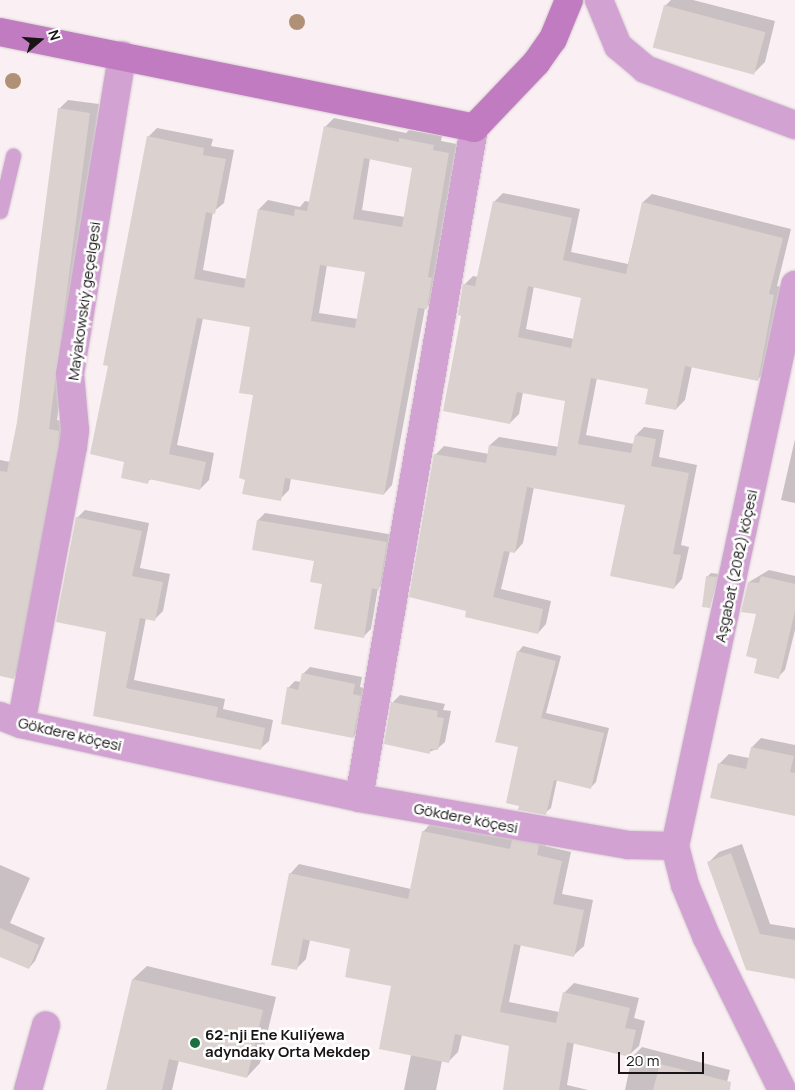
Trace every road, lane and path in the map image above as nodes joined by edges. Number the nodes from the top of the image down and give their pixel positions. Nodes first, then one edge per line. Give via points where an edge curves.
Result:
1 (569, 0) edge
2 (599, 0) edge
3 (0, 32) edge
4 (122, 55) junction
5 (795, 125) edge
6 (474, 128) junction
7 (13, 156) dead end
8 (0, 210) edge
9 (795, 285) edge
10 (11, 721) edge
11 (359, 798) junction
12 (674, 846) junction
13 (46, 1024) dead end
14 (28, 1090) edge
15 (782, 1090) edge

1 - 6 street via 553,40 536,63
2 - 5 street via 618,46 645,69
3 - 4 street
4 - 6 street
4 - 10 street, Maýakowskiý geçelgesi via 70,374 75,430 73,446
6 - 11 street
7 - 8 lane
9 - 12 street, Aşgabat (2082) köçesi
10 - 11 street, Gökdere köçesi
11 - 12 street, Gökdere köçesi via 620,844
12 - 15 street via 706,938
13 - 14 street

